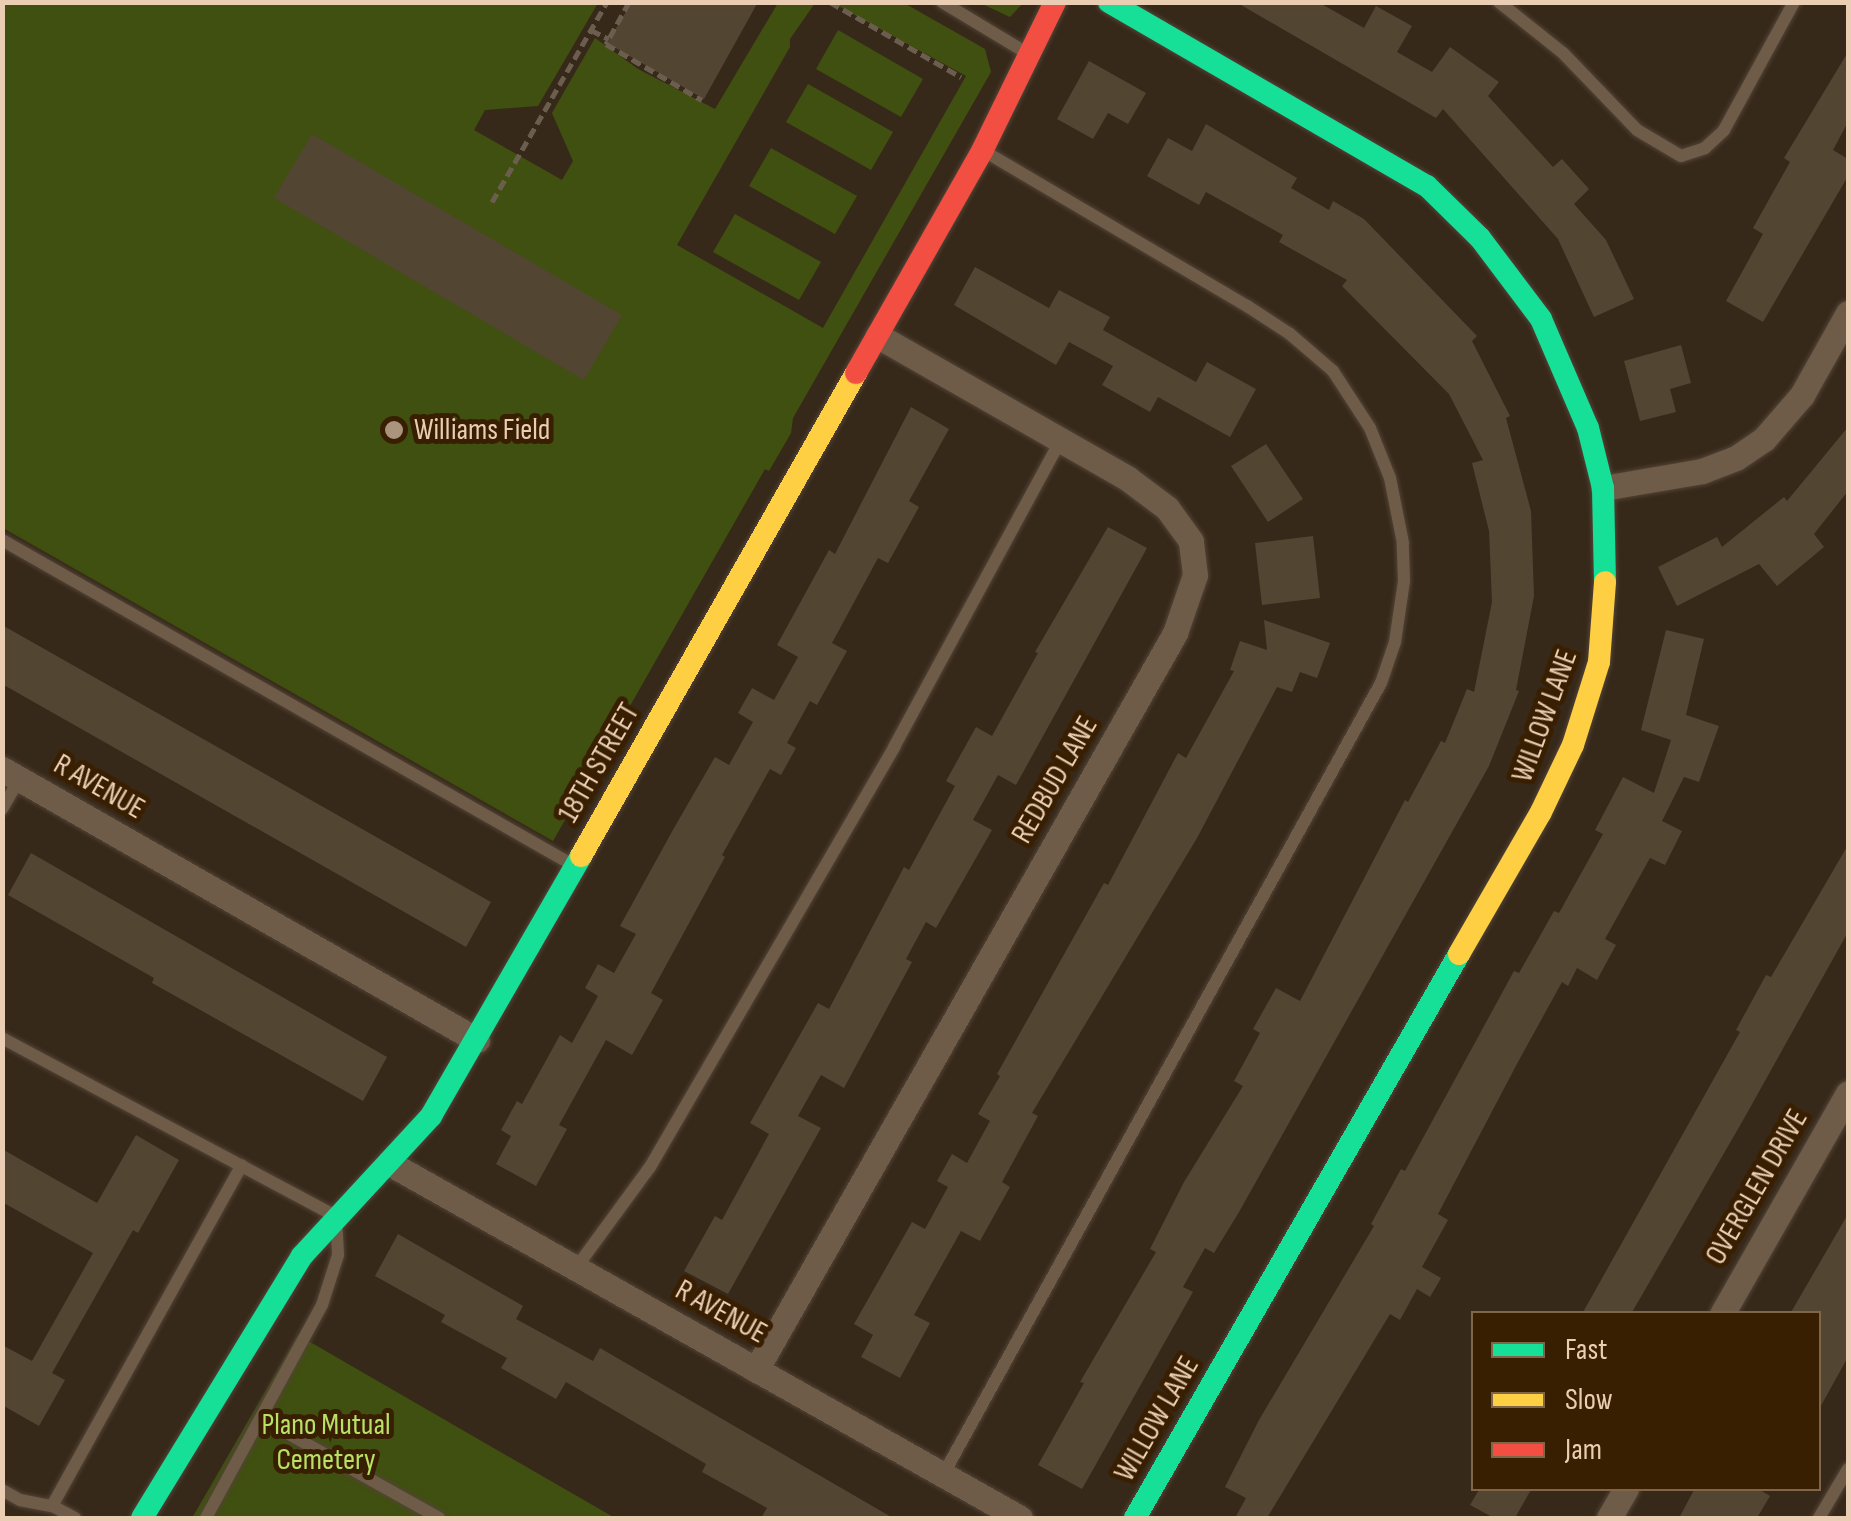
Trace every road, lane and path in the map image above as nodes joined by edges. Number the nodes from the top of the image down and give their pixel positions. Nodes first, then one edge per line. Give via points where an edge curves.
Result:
1 (606, 2) edge
2 (629, 2) edge
3 (830, 2) edge
4 (942, 2) edge
5 (1056, 2) edge
6 (1109, 2) edge
7 (1499, 2) edge
8 (1794, 2) edge
9 (591, 30) junction
10 (609, 39) junction
11 (1029, 54) junction
12 (961, 77) dead end
13 (702, 100) dead end
14 (982, 149) junction
15 (492, 202) dead end
16 (1848, 313) edge
17 (878, 336) junction
18 (1061, 440) junction
19 (1603, 488) junction
20 (2, 540) edge
21 (11, 774) edge
22 (2, 809) edge
23 (575, 866) junction
24 (2, 1038) edge
25 (476, 1040) junction
26 (1848, 1093) edge
27 (389, 1162) junction
28 (242, 1165) junction
29 (336, 1216) junction
30 (576, 1268) junction
31 (1724, 1311) edge
32 (756, 1370) junction
33 (262, 1419) junction
34 (1848, 1468) edge
35 (943, 1475) junction
36 (2, 1490) edge
37 (1624, 1491) edge
38 (52, 1506) junction
39 (76, 1518) edge
40 (142, 1518) edge
41 (206, 1518) edge
42 (439, 1518) edge
43 (1020, 1518) edge
44 (1135, 1518) edge
45 (1609, 1518) edge
46 (1820, 1518) edge

1 - 9 path
2 - 10 path
3 - 12 path
4 - 11 lane
5 - 11 street, 18TH STREET
6 - 19 street, WILLOW LANE via 1370,150 1427,186 1467,225 1521,289 1562,359
7 - 8 lane via 1564,53 1637,130 1681,156 1705,148 1724,130
9 - 10 path
9 - 15 path
10 - 13 path via 606,44
11 - 14 street, 18TH STREET
14 - 17 street, 18TH STREET
14 - 35 lane via 1247,306 1333,371 1370,428 1390,478 1404,581 1381,683
16 - 19 street via 1802,395 1764,440 1702,471
17 - 18 street, REDBUD LANE
17 - 23 street, 18TH STREET
18 - 30 lane via 894,748 650,1167
18 - 32 street, REDBUD LANE via 1168,508 1191,541 1192,592 1175,633
19 - 44 street, WILLOW LANE via 1605,622 1573,745 1532,830
20 - 23 lane
21 - 22 lane
21 - 25 street, R AVENUE
23 - 25 street, 18TH STREET
24 - 28 lane
25 - 27 street, 18TH STREET via 431,1116
26 - 31 street, OVERGLEN DRIVE
27 - 29 street, 18TH STREET
27 - 30 street, R AVENUE
28 - 29 lane
28 - 38 lane
29 - 33 lane via 334,1272
29 - 40 street, 18TH STREET via 266,1311
30 - 32 street, R AVENUE
32 - 35 street, R AVENUE
33 - 41 lane
33 - 42 lane
34 - 46 lane
35 - 43 street, R AVENUE
36 - 38 lane
37 - 45 street
38 - 39 lane

